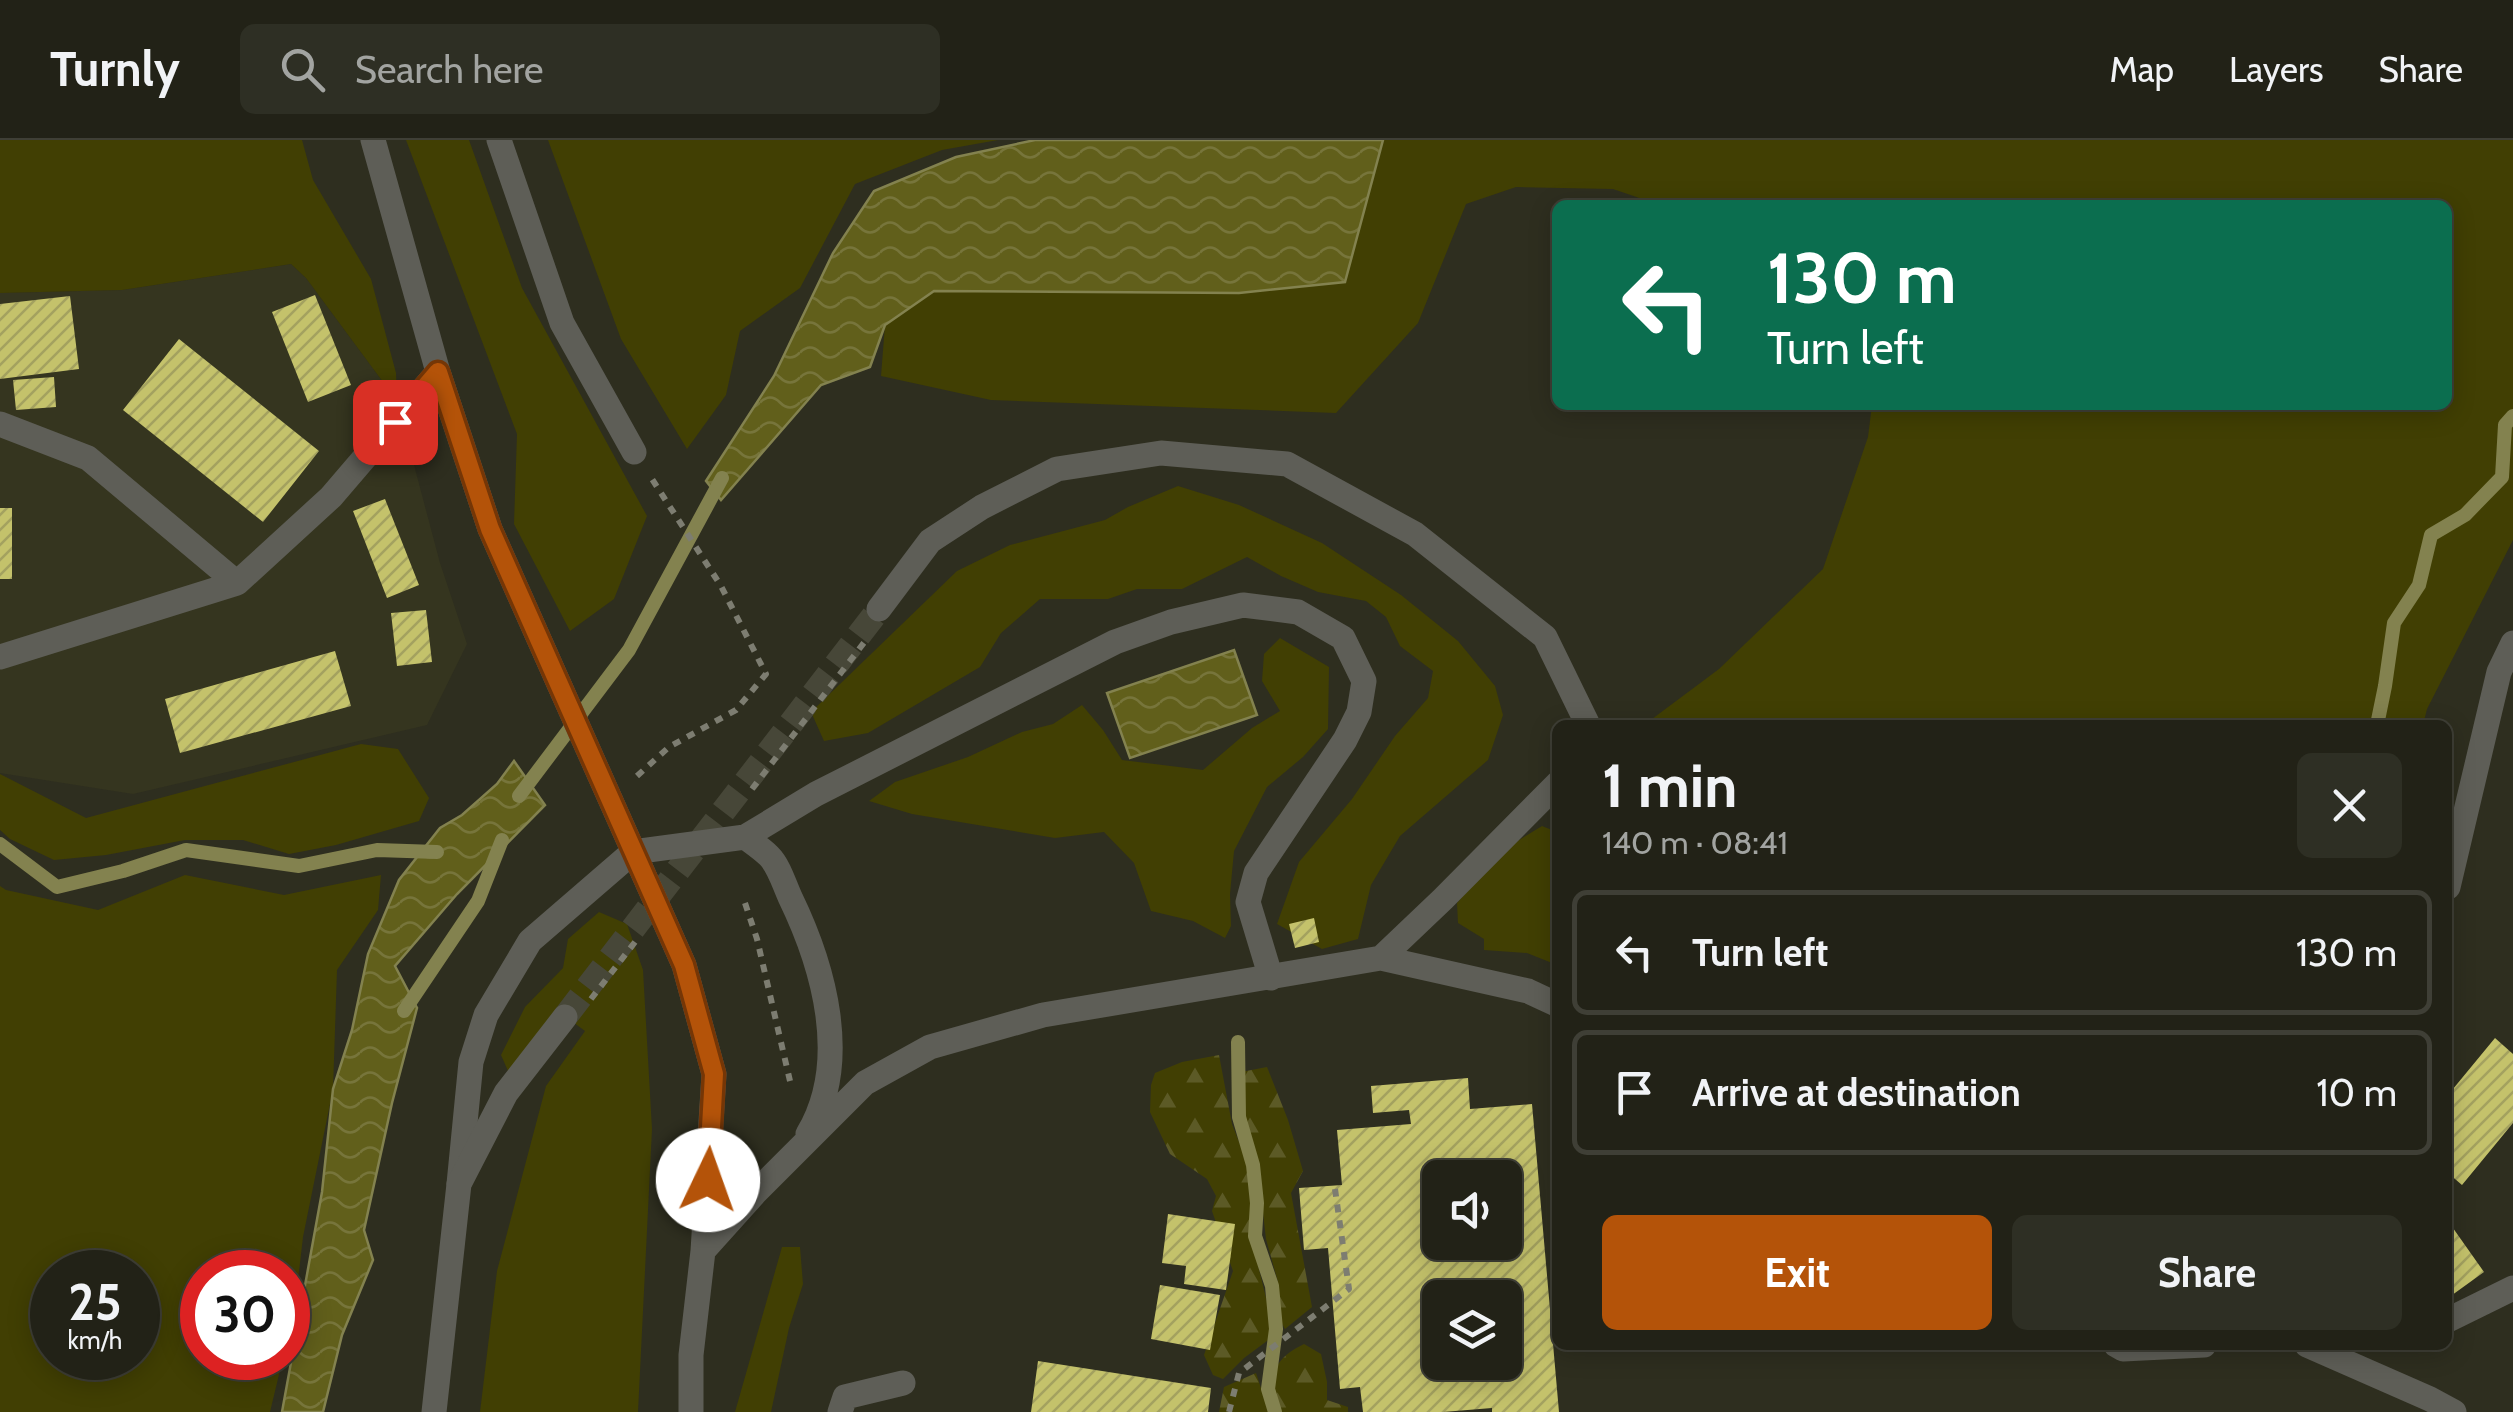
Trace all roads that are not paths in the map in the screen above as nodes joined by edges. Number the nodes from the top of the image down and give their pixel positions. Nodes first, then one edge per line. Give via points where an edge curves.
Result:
1 (373, 140) edge
2 (500, 140) edge
3 (438, 372) junction
4 (0, 424) edge
5 (634, 452) road end
6 (236, 583) junction
7 (879, 609) tunnel mouth
8 (2513, 643) edge
9 (0, 656) edge
10 (1586, 720) edge
11 (1552, 789) edge
12 (745, 837) junction
13 (633, 852) junction
14 (2452, 870) edge
15 (1381, 958) junction
16 (1271, 978) junction
17 (1552, 1003) edge
18 (575, 1012) tunnel mouth
19 (796, 1154) junction
20 (459, 1184) junction
21 (703, 1251) junction
22 (2513, 1288) edge
23 (2452, 1318) edge
24 (2319, 1350) edge
25 (903, 1383) dead end
26 (434, 1412) edge
27 (691, 1412) edge
28 (840, 1412) edge
29 (2454, 1412) edge

1 - 3 street
2 - 5 street via 562,324
3 - 6 street via 330,497
3 - 13 street via 490,529
4 - 6 street via 88,458
6 - 9 street
7 - 10 street via 930,541 1057,469 1161,453 1287,464 1415,534 1545,637
8 - 14 street via 2499,672
11 - 15 street
12 - 13 street
12 - 16 street via 1115,642 1243,605 1298,612 1342,638 1364,680 1345,740 1256,873 1248,902
12 - 19 street via 771,858 804,926 828,1010 829,1082
13 - 20 street via 530,940 486,1015 472,1062
13 - 21 street via 684,965 714,1074
15 - 16 street
15 - 17 street via 1528,991
16 - 19 street via 1042,1015 930,1047 865,1084
18 - 20 street via 506,1093
19 - 21 street
20 - 26 street
21 - 27 street
22 - 23 street
24 - 29 street
25 - 28 street via 845,1397

